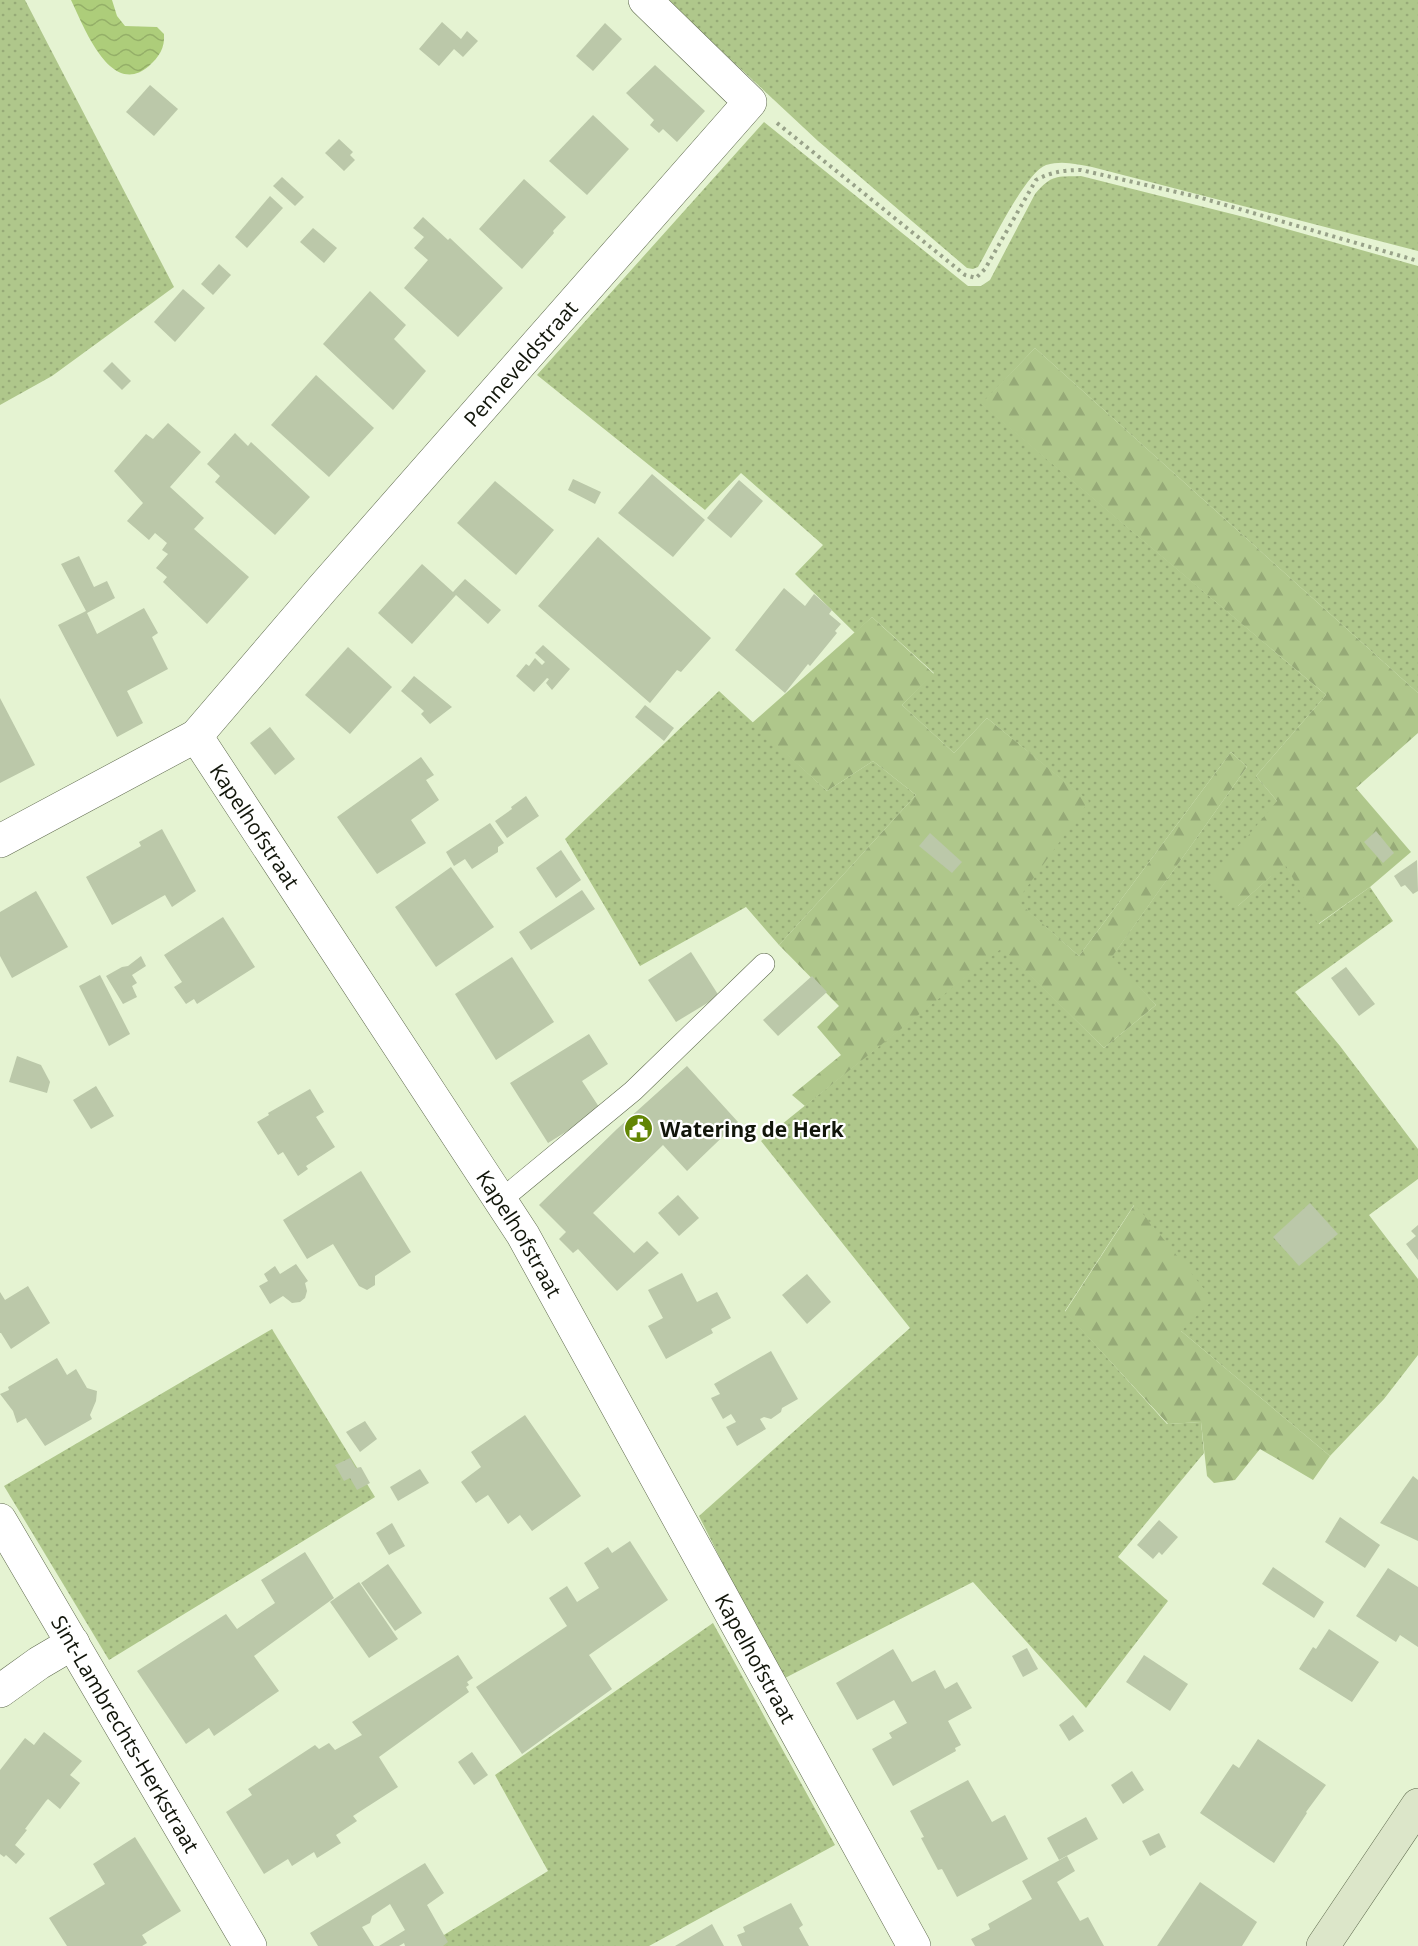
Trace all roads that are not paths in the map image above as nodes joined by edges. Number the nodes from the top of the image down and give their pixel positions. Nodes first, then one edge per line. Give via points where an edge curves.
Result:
1 (645, 0) edge
2 (196, 736) junction
3 (0, 841) edge
4 (764, 964) dead end
5 (501, 1200) junction
6 (0, 1520) edge
7 (74, 1642) junction
8 (0, 1691) edge
9 (1414, 1819) edge
10 (250, 1946) edge
11 (914, 1946) edge
12 (1323, 1946) edge

1 - 2 street, Penneveldstraat via 750,102
2 - 3 street
2 - 5 street, Kapelhofstraat
4 - 5 lane via 633,1091
5 - 11 street, Kapelhofstraat
6 - 7 street, Sint-Lambrechts-Herkstraat
7 - 8 street
7 - 10 street, Sint-Lambrechts-Herkstraat
9 - 12 main road

